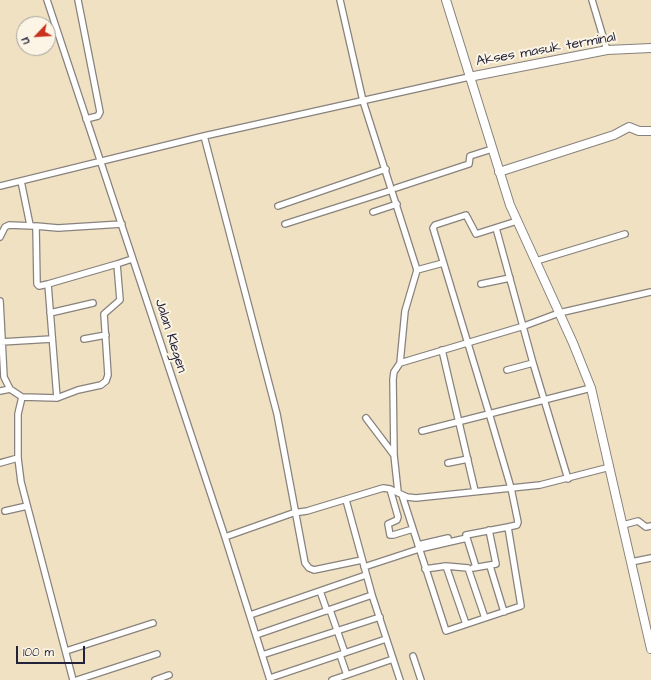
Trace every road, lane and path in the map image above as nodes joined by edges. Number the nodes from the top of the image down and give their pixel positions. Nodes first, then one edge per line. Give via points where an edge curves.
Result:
1 (47, 0) edge
2 (78, 0) edge
3 (340, 0) edge
4 (446, 0) edge
5 (592, 0) edge
6 (651, 48) edge
7 (607, 50) junction
8 (469, 77) junction
9 (363, 102) junction
10 (86, 119) junction
11 (651, 132) edge
12 (204, 136) junction
13 (492, 149) junction
14 (100, 162) junction
15 (386, 169) junction
16 (499, 172) junction
17 (21, 181) junction
18 (0, 186) edge
19 (394, 189) junction
20 (397, 204) junction
21 (278, 206) dead end
22 (373, 212) dead end
23 (517, 221) junction
24 (122, 224) junction
25 (285, 224) dead end
26 (33, 226) junction
27 (496, 228) junction
28 (626, 234) dead end
29 (0, 237) edge
30 (132, 259) junction
31 (536, 261) junction
32 (443, 263) junction
33 (117, 264) junction
34 (417, 270) junction
35 (510, 278) junction
36 (48, 284) junction
37 (481, 284) dead end
38 (651, 292) edge
39 (0, 301) edge
40 (93, 303) dead end
41 (50, 313) junction
42 (559, 313) junction
43 (524, 326) junction
44 (106, 336) junction
45 (52, 339) junction
46 (84, 340) dead end
47 (1, 342) junction
48 (468, 342) junction
49 (442, 350) junction
50 (400, 363) junction
51 (533, 363) junction
52 (507, 370) dead end
53 (591, 388) junction
54 (10, 389) junction
55 (0, 392) edge
56 (22, 397) junction
57 (57, 398) junction
58 (544, 400) junction
59 (489, 413) junction
60 (366, 418) dead end
61 (459, 422) junction
62 (422, 431) dead end
63 (394, 456) junction
64 (18, 458) junction
65 (468, 459) junction
66 (0, 463) edge
67 (448, 463) dead end
68 (610, 466) junction
69 (568, 478) junction
70 (511, 488) junction
71 (390, 489) junction
72 (475, 491) junction
73 (400, 493) junction
74 (346, 500) junction
75 (27, 506) junction
76 (5, 511) dead end
77 (296, 513) junction
78 (623, 525) junction
79 (651, 526) edge
80 (508, 527) junction
81 (414, 529) junction
82 (489, 530) junction
83 (466, 536) junction
84 (225, 537) junction
85 (419, 547) junction
86 (651, 558) edge
87 (362, 560) junction
88 (631, 562) junction
89 (446, 566) junction
90 (490, 566) junction
91 (364, 567) junction
92 (476, 567) junction
93 (468, 568) junction
94 (425, 569) junction
95 (366, 575) junction
96 (320, 591) junction
97 (372, 595) junction
98 (328, 610) junction
99 (504, 612) junction
100 (250, 615) junction
101 (380, 617) junction
102 (485, 618) junction
103 (153, 623) dead end
104 (466, 624) junction
105 (338, 632) junction
106 (256, 635) junction
107 (386, 639) junction
108 (651, 649) edge
109 (66, 651) junction
110 (157, 654) dead end
111 (343, 654) junction
112 (262, 655) junction
113 (413, 656) dead end
114 (392, 659) junction
115 (169, 675) dead end
116 (347, 675) junction
117 (270, 679) edge
118 (73, 680) edge
119 (77, 680) edge
120 (155, 680) edge
121 (332, 680) edge
122 (400, 680) edge
123 (421, 680) edge

1 - 10 street, Jalan Klegen
2 - 10 street via 100,112 98,116
3 - 9 street
4 - 8 street
5 - 7 street
6 - 7 street, Akses masuk terminal
7 - 8 street, Akses masuk terminal
8 - 9 street
8 - 13 street
9 - 12 street
9 - 15 street
10 - 14 street, Jalan Klegen
11 - 16 street via 629,127 614,136
12 - 14 street
12 - 77 street via 277,414
13 - 16 street
13 - 19 street via 470,156 469,164
14 - 17 street
14 - 24 street, Jalan Klegen
15 - 19 street
15 - 21 street
16 - 23 street
17 - 18 street
17 - 26 street
19 - 20 street
19 - 25 street
20 - 22 street
20 - 34 street
23 - 27 street
23 - 31 street
24 - 26 street via 58,228
24 - 30 street, Jalan Klegen
26 - 29 street via 9,224
26 - 36 street via 37,284
27 - 32 street via 476,234 466,215 435,225 433,228
27 - 35 street
28 - 31 street
30 - 33 street
30 - 84 street, Jalan Klegen
31 - 42 street
32 - 34 street
32 - 48 street
33 - 36 street
33 - 44 street via 120,298 116,305 104,314
34 - 50 street via 405,311
35 - 37 street
35 - 43 street
36 - 41 street
38 - 42 street
39 - 47 street via 3,324
40 - 41 street
41 - 45 street
42 - 43 street
42 - 53 street
43 - 48 street
43 - 51 street
44 - 46 street
44 - 57 street via 106,381
45 - 47 street
45 - 57 street
47 - 54 street via 4,377
48 - 49 street
48 - 59 street
49 - 50 street
49 - 61 street
50 - 63 street via 393,379
51 - 52 street
51 - 58 street
53 - 58 street
53 - 68 street
54 - 55 street
54 - 56 street
56 - 57 street
56 - 64 street via 18,414
58 - 59 street
58 - 69 street
59 - 61 street
59 - 70 street
60 - 63 street
61 - 62 street
61 - 65 street
63 - 73 street
64 - 66 street
64 - 75 street
65 - 67 street
65 - 72 street
68 - 69 street
68 - 78 street
69 - 70 street via 540,485
70 - 72 street
70 - 80 street via 518,524
71 - 73 street
71 - 74 street via 383,488
71 - 81 street via 398,517 388,524 390,534
72 - 73 street via 416,498
73 - 81 street
74 - 77 street
74 - 87 street
75 - 76 street
75 - 109 street
77 - 84 street
77 - 87 street via 301,550 309,568 314,570
78 - 79 street via 638,521
78 - 88 street
80 - 82 street
80 - 99 street via 522,603 520,607
81 - 85 street
82 - 83 street
82 - 90 street via 496,563
83 - 85 street
83 - 92 street
84 - 100 street, Jalan Klegen
85 - 91 street
85 - 94 street
86 - 88 street
87 - 91 street
88 - 108 street
89 - 93 street
89 - 94 street
89 - 104 street
90 - 92 street
90 - 99 street
91 - 95 street
92 - 93 street
93 - 102 street
94 - 104 street via 445,630
95 - 96 street
95 - 97 street
96 - 98 street
96 - 100 street
97 - 98 street
97 - 101 street
98 - 105 street
98 - 106 street
99 - 102 street
100 - 106 street, Jalan Klegen
101 - 105 street
101 - 107 street
102 - 104 street
103 - 109 street
105 - 111 street
105 - 112 street
106 - 112 street, Jalan Klegen
107 - 111 street
107 - 114 street
109 - 118 street
110 - 119 street
111 - 116 street
111 - 117 street
112 - 117 street, Jalan Klegen
113 - 123 street
114 - 116 street
114 - 122 street
115 - 120 street
116 - 121 street

